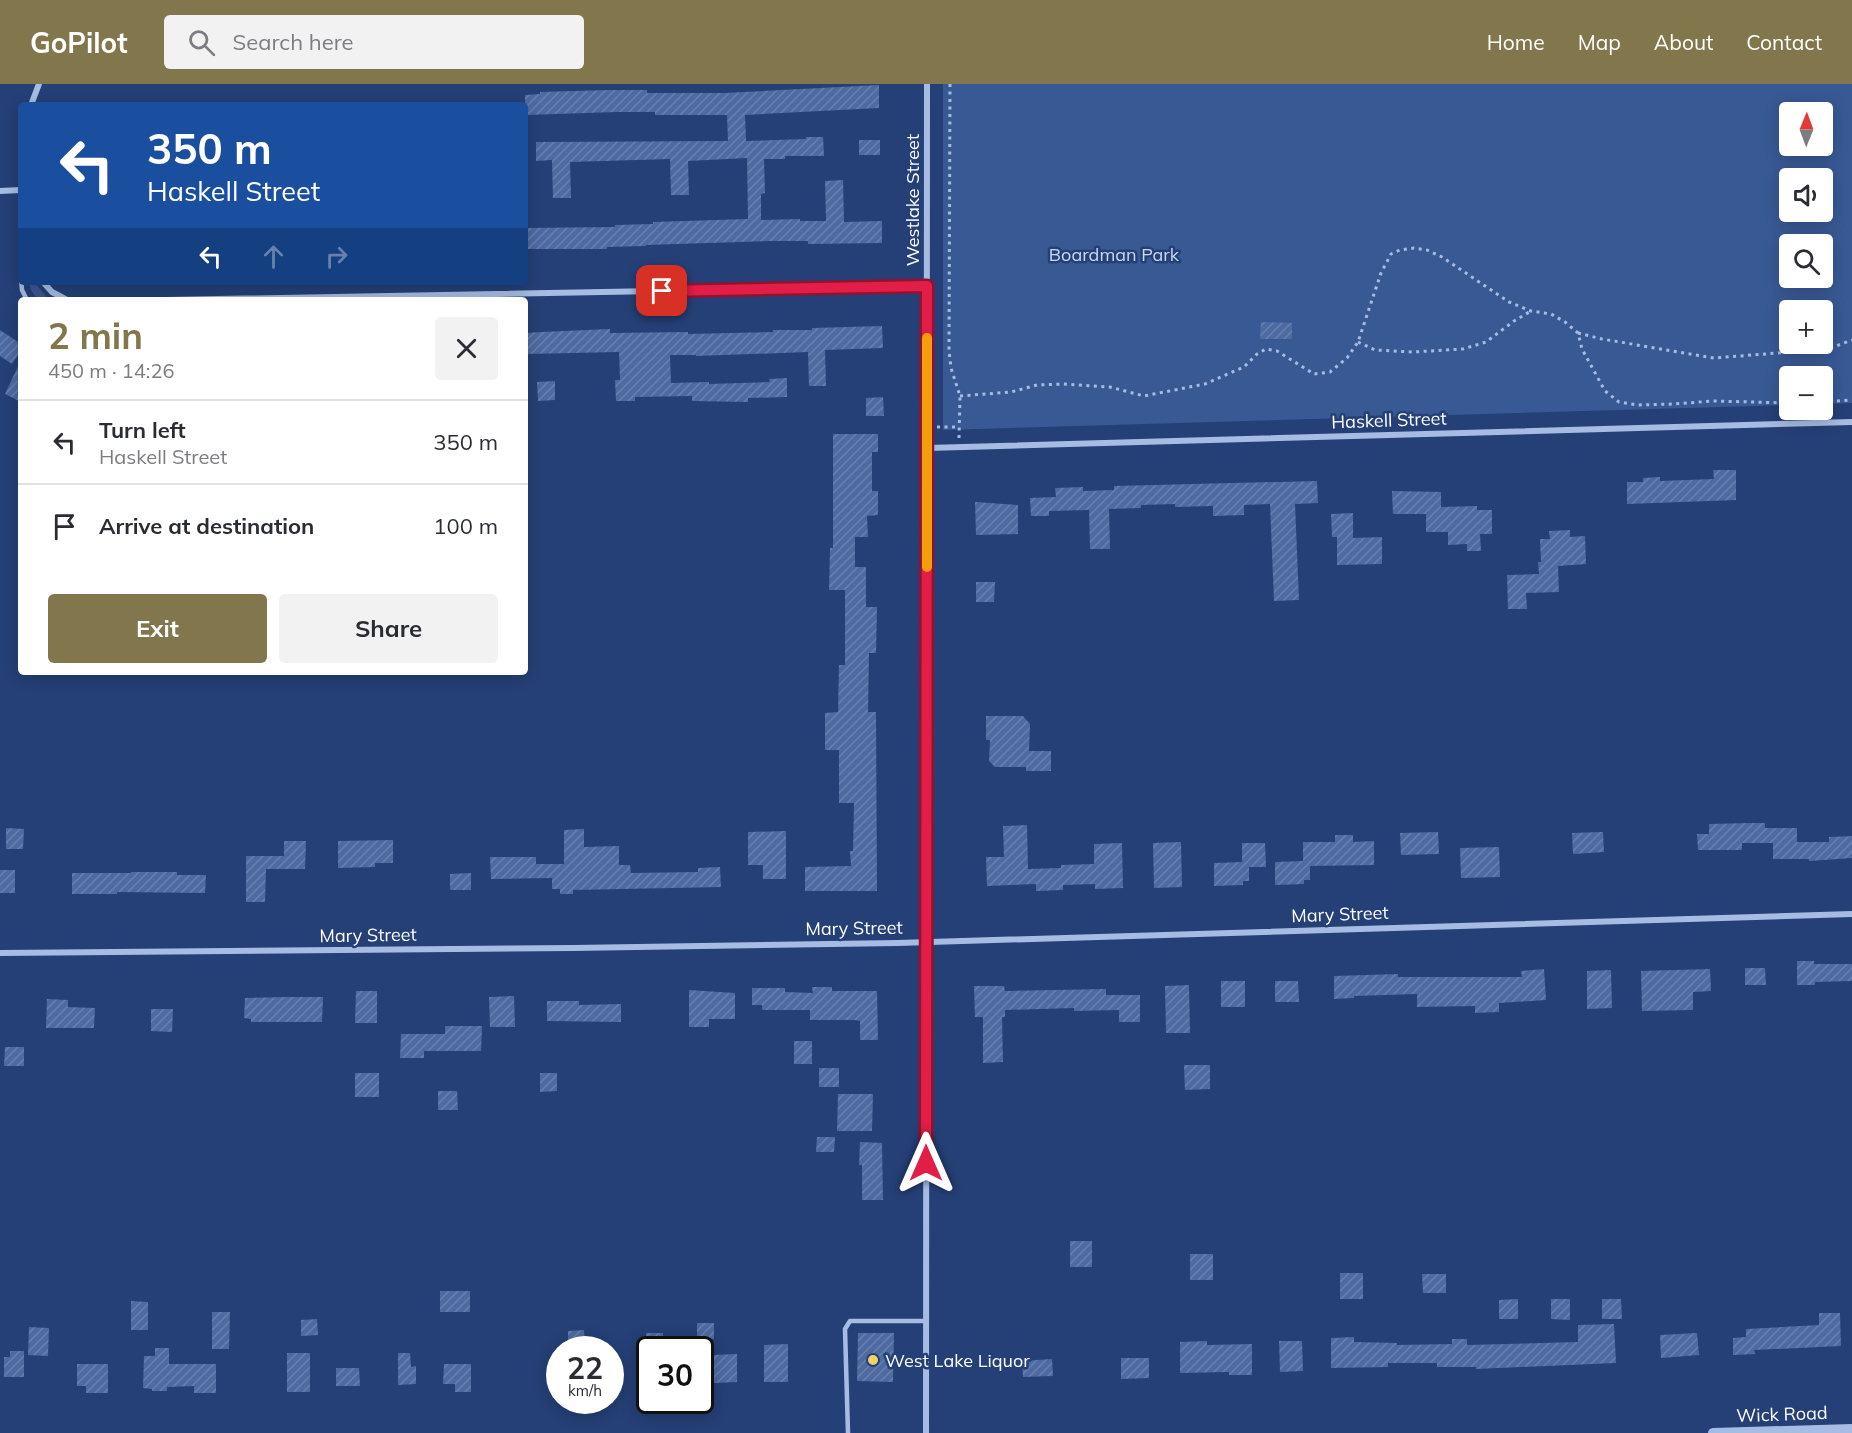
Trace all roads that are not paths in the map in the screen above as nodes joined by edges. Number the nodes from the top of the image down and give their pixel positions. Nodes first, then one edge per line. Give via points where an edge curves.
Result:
1 (39, 84) edge
2 (927, 84) edge
3 (32, 102) edge
4 (18, 190) edge
5 (0, 191) edge
6 (46, 285) edge
7 (927, 286) junction
8 (61, 297) edge
9 (329, 297) edge
10 (1852, 422) edge
11 (927, 448) junction
12 (1852, 914) edge
13 (926, 942) junction
14 (0, 953) edge
15 (926, 1321) junction
16 (1852, 1429) edge
17 (848, 1433) edge
18 (926, 1433) edge
19 (1713, 1433) edge

1 - 3 street
2 - 7 street, Westlake Street
4 - 5 street
6 - 8 street
7 - 9 street
7 - 11 street, Westlake Street
10 - 11 street, Haskell Street
11 - 13 street, Westlake Street
12 - 13 street, Mary Street
13 - 14 street, Mary Street
13 - 15 street, Westlake Street
15 - 17 lane via 849,1321 844,1329
15 - 18 street, Westlake Street
16 - 19 street, Wick Road

